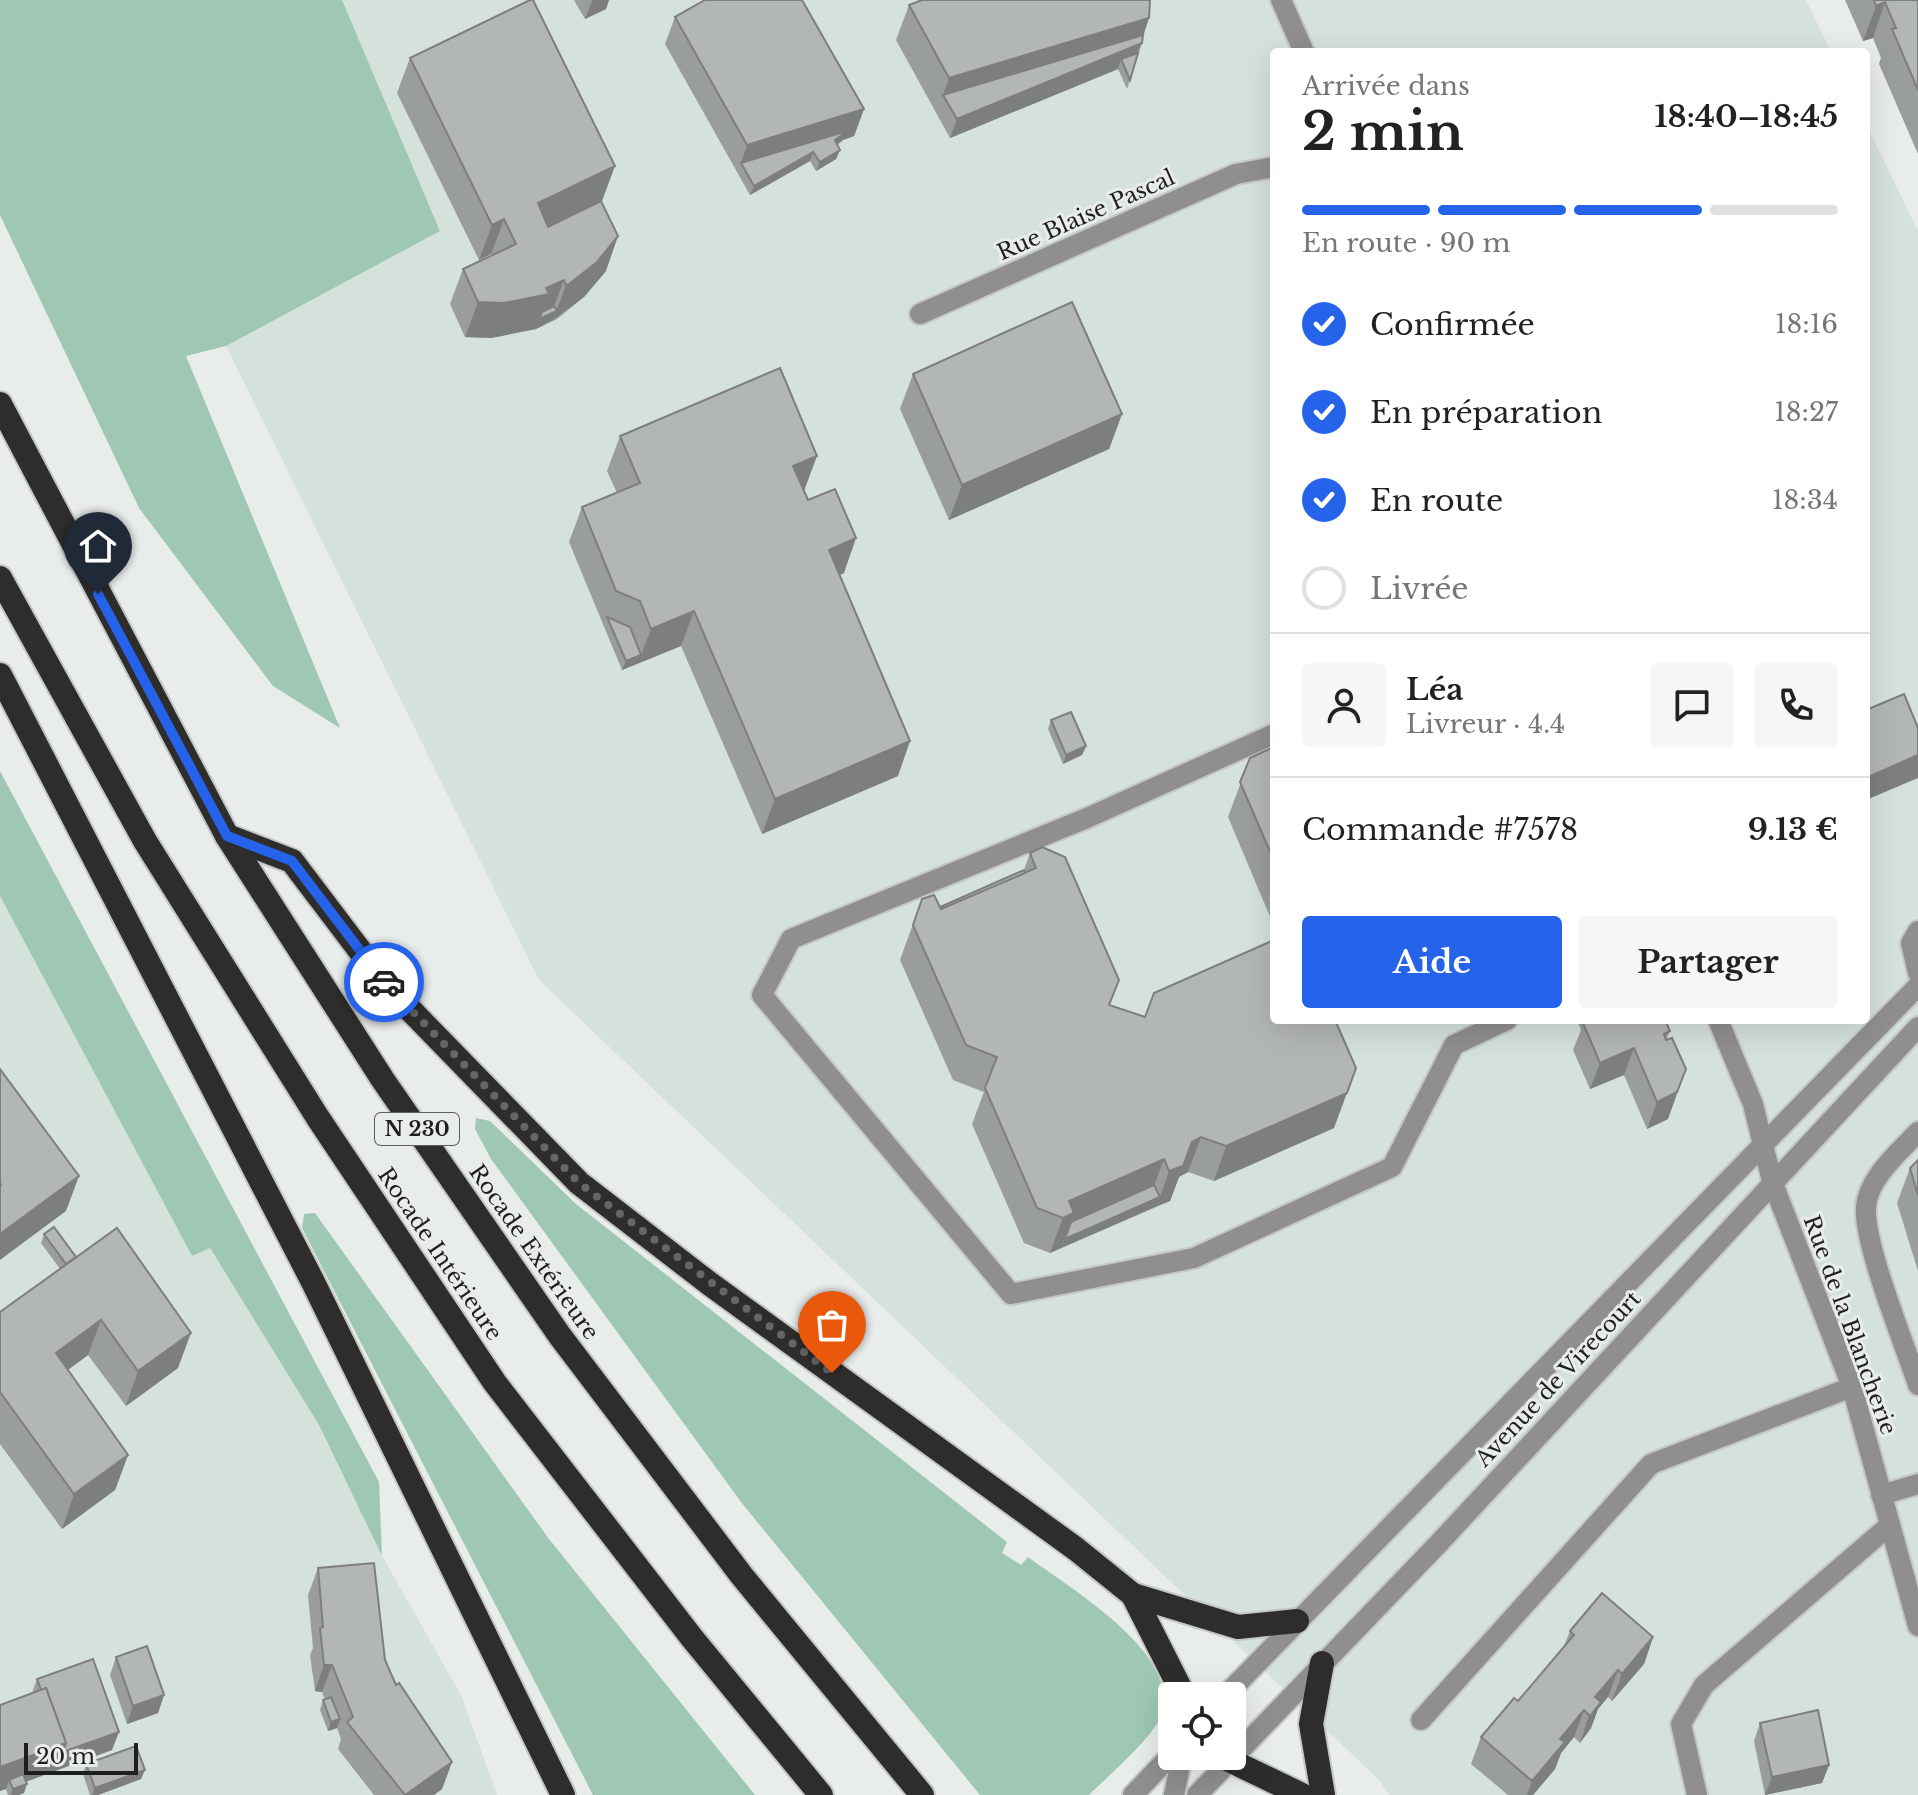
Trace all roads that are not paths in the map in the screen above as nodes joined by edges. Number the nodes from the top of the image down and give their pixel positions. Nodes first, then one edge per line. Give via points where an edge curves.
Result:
1 (1281, 0) edge
2 (1302, 48) edge
3 (1270, 168) edge
4 (920, 314) dead end
5 (0, 404) edge
6 (0, 578) edge
7 (0, 675) edge
8 (1270, 736) edge
9 (227, 836) junction
10 (1918, 931) edge
11 (1918, 973) edge
12 (1918, 986) edge
13 (1499, 1024) edge
14 (1720, 1024) edge
15 (1918, 1027) edge
16 (1918, 1132) edge
17 (1764, 1147) junction
18 (1772, 1181) junction
19 (1918, 1385) edge
20 (1852, 1387) junction
21 (1918, 1484) edge
22 (1881, 1495) junction
23 (1890, 1525) junction
24 (1133, 1595) junction
25 (1297, 1621) junction
26 (1918, 1626) edge
27 (1322, 1663) junction
28 (1177, 1682) edge
29 (1238, 1682) edge
30 (1421, 1720) dead end
31 (1246, 1737) edge
32 (1246, 1768) edge
33 (1158, 1769) edge
34 (1179, 1770) edge
35 (1215, 1770) edge
36 (563, 1795) edge
37 (821, 1795) edge
38 (922, 1795) edge
39 (1133, 1795) edge
40 (1174, 1795) edge
41 (1197, 1795) edge
42 (1302, 1795) edge
43 (1323, 1795) edge
44 (1697, 1795) edge

1 - 2 street
3 - 4 street, Rue Blaise Pascal via 1236,174
5 - 9 highway, Rocade Extérieure / N 230
6 - 37 highway, Rocade Intérieure / N 230 via 145,841 318,1118 495,1383
7 - 36 highway via 314,1284
8 - 13 street via 1087,818 791,939 762,995 1011,1294 1194,1258 1392,1167 1454,1045
9 - 24 highway via 292,861 386,985 579,1183
9 - 38 highway, Rocade Extérieure / N 230 via 383,1080 560,1336 742,1576
10 - 11 street via 1911,943
12 - 17 street, Avenue de Virecourt
14 - 17 street via 1753,1104
15 - 18 street, Avenue de Virecourt
16 - 19 street via 1872,1186 1865,1206 1870,1238
17 - 18 street, Rue de la Blancherie
17 - 25 street, Avenue de Virecourt
18 - 20 street, Rue de la Blancherie
18 - 27 street, Avenue de Virecourt
20 - 22 street, Rue de la Blancherie
20 - 30 street via 1651,1464
21 - 22 street
22 - 23 street, Rue de la Blancherie
23 - 26 street, Rue de la Blancherie
23 - 44 street via 1704,1685 1681,1724
24 - 25 highway via 1238,1627
24 - 28 highway
25 - 29 street, Avenue de Virecourt
27 - 31 street, Avenue de Virecourt
27 - 43 highway via 1311,1724
32 - 42 highway
33 - 39 street
34 - 40 street
35 - 41 street, Avenue de Virecourt

